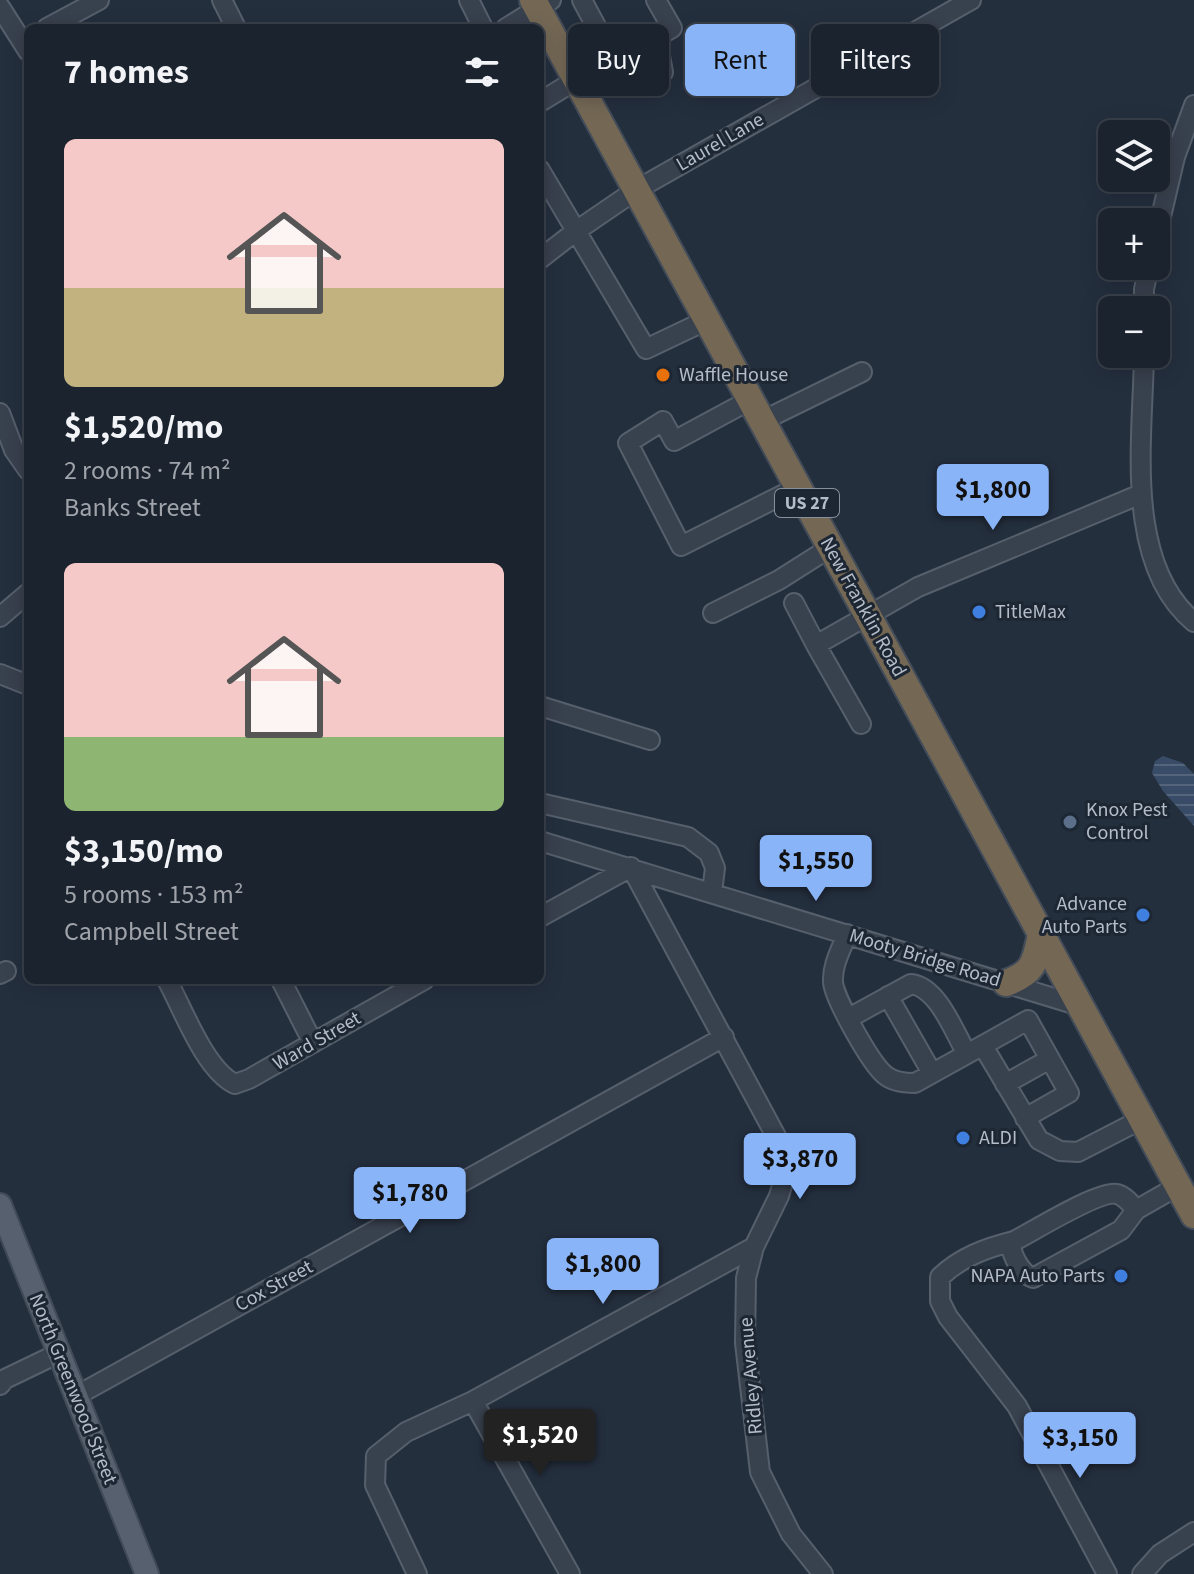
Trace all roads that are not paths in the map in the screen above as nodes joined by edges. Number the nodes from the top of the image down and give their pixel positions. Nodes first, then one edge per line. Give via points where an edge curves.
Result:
1 (99, 0) edge
2 (222, 0) edge
3 (469, 0) edge
4 (582, 0) edge
5 (656, 0) edge
6 (971, 0) edge
7 (540, 3) edge
8 (0, 7) edge
9 (54, 24) edge
10 (234, 24) edge
11 (481, 24) edge
12 (511, 24) edge
13 (594, 24) edge
14 (669, 30) edge
15 (24, 41) edge
16 (568, 62) edge
17 (568, 92) edge
18 (584, 96) edge
19 (544, 101) edge
20 (1194, 105) edge
21 (544, 177) edge
22 (636, 190) junction
23 (1163, 208) edge
24 (576, 231) junction
25 (544, 256) edge
26 (707, 320) junction
27 (1144, 368) edge
28 (862, 372) dead end
29 (756, 410) junction
30 (0, 413) edge
31 (24, 464) edge
32 (798, 487) junction
33 (1141, 494) junction
34 (831, 547) junction
35 (24, 596) edge
36 (794, 603) dead end
37 (713, 613) dead end
38 (867, 614) junction
39 (0, 617) edge
40 (1194, 622) edge
41 (816, 645) junction
42 (0, 674) edge
43 (24, 683) edge
44 (544, 707) edge
45 (861, 724) dead end
46 (650, 740) dead end
47 (544, 804) edge
48 (544, 842) edge
49 (631, 867) junction
50 (712, 892) junction
51 (544, 915) edge
52 (847, 934) junction
53 (1041, 934) junction
54 (1006, 983) junction
55 (169, 984) edge
56 (283, 984) edge
57 (417, 984) edge
58 (888, 996) junction
59 (1080, 1006) junction
60 (849, 1018) junction
61 (724, 1037) junction
62 (313, 1043) junction
63 (975, 1050) junction
64 (1050, 1059) junction
65 (932, 1073) junction
66 (1005, 1084) junction
67 (1025, 1118) junction
68 (1142, 1119) junction
69 (1178, 1186) junction
70 (0, 1205) edge
71 (1136, 1210) junction
72 (1194, 1215) edge
73 (1014, 1241) junction
74 (754, 1247) junction
75 (59, 1353) junction
76 (0, 1385) edge
77 (76, 1396) junction
78 (473, 1401) junction
79 (1194, 1532) edge
80 (147, 1574) edge
81 (417, 1574) edge
82 (570, 1574) edge
83 (823, 1574) edge
84 (1107, 1574) edge
85 (1142, 1574) edge

1 - 9 street
2 - 10 street
3 - 11 street
4 - 13 street
5 - 14 street
6 - 22 street, Laurel Lane
7 - 12 street
7 - 16 highway, New Franklin Road / US 27
8 - 15 street
17 - 19 street
18 - 22 highway, New Franklin Road / US 27
20 - 23 street
21 - 24 street
22 - 24 street, Laurel Lane
22 - 26 highway, New Franklin Road / US 27
24 - 25 street, Laurel Lane
24 - 26 street via 646,349
26 - 29 highway, New Franklin Road / US 27
27 - 33 street
28 - 29 street
29 - 32 highway, New Franklin Road / US 27
29 - 32 street via 674,441 663,421 628,443 681,546
30 - 31 street
32 - 34 highway, New Franklin Road / US 27
33 - 38 street via 918,587
33 - 40 street via 1149,552 1179,610
34 - 37 street
34 - 38 highway, New Franklin Road / US 27
35 - 39 street
36 - 41 street
38 - 41 street
38 - 53 highway, New Franklin Road / US 27
41 - 45 street
42 - 43 street
44 - 46 street
47 - 50 street via 688,837 709,853 715,868
48 - 49 street, Mooty Bridge Road
49 - 50 street, Mooty Bridge Road
49 - 51 street
49 - 61 street, Ridley Avenue
50 - 52 street, Mooty Bridge Road
52 - 54 street, Mooty Bridge Road
52 - 60 street via 833,979
53 - 54 highway via 1037,956 1025,976
53 - 59 highway, New Franklin Road / US 27
54 - 59 street, Mooty Bridge Road
55 - 62 street, Ward Street via 212,1064 235,1084
56 - 62 street
57 - 62 street, Ward Street
58 - 60 street
58 - 63 street via 911,984 921,985
58 - 65 street
59 - 68 highway, New Franklin Road / US 27
60 - 65 street via 872,1062 886,1076 915,1083
61 - 74 street, Ridley Avenue via 778,1140 786,1171
61 - 77 street, Cox Street
63 - 64 street via 1028,1020
63 - 65 street
63 - 66 street
64 - 66 street
64 - 67 street via 1069,1093
66 - 67 street
67 - 68 street via 1039,1140 1060,1151 1078,1152
68 - 69 highway, New Franklin Road / US 27
69 - 71 street
69 - 72 highway, New Franklin Road / US 27
70 - 75 main road, North Greenwood Street
71 - 73 street via 1121,1196 1109,1194
71 - 73 street via 1121,1230 1033,1278 1011,1251
73 - 84 street via 954,1263 940,1277 940,1301 1017,1406
74 - 78 street
74 - 83 street, Ridley Avenue via 746,1278 745,1343 760,1472 791,1534
75 - 76 street
75 - 77 main road, North Greenwood Street
77 - 80 main road, North Greenwood Street
78 - 81 street via 406,1432 376,1456 375,1485
78 - 82 street
79 - 85 street via 1167,1548

